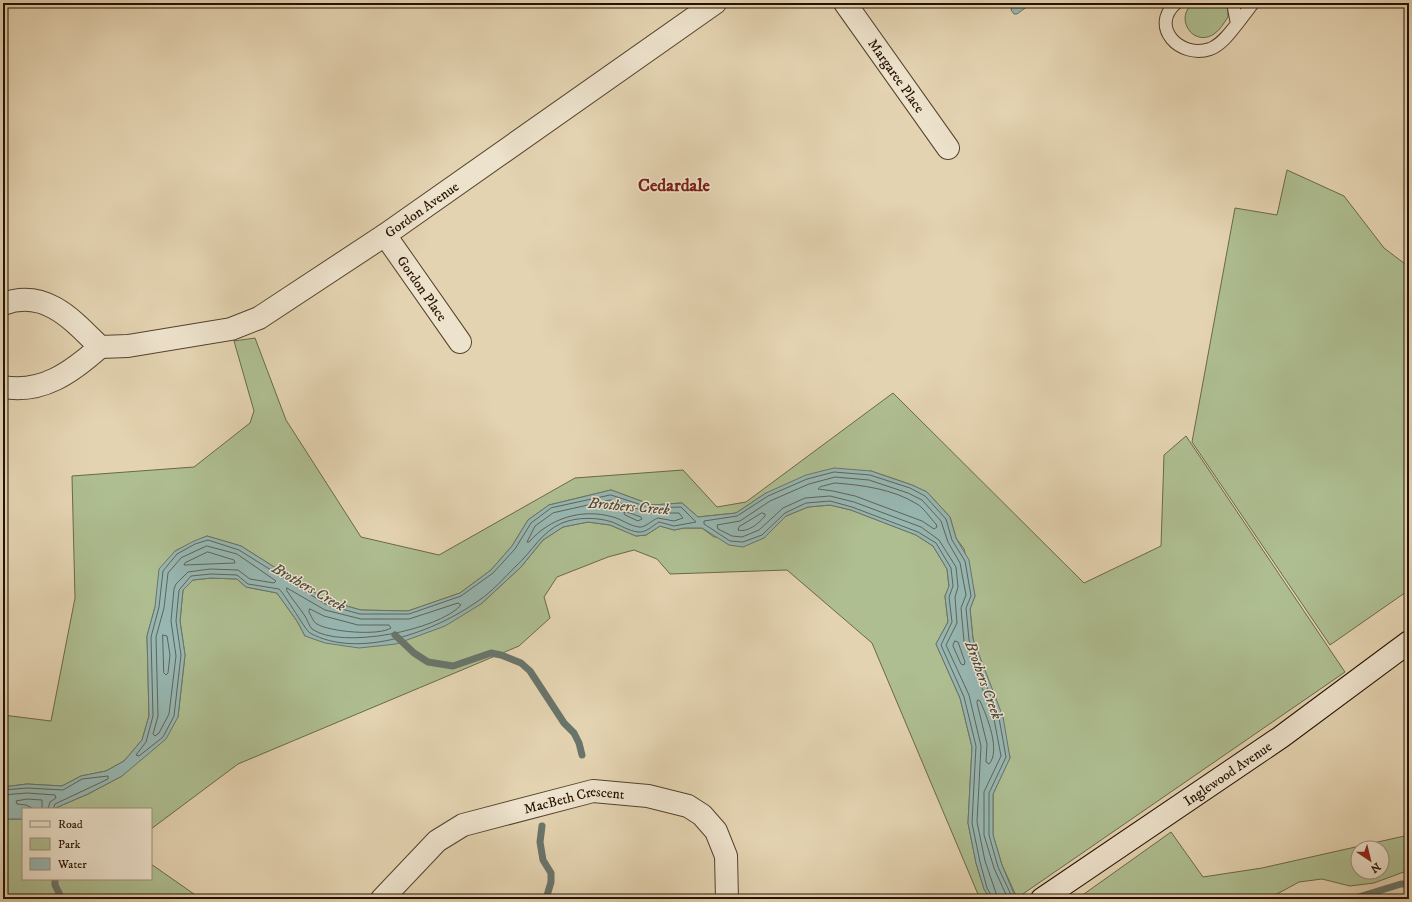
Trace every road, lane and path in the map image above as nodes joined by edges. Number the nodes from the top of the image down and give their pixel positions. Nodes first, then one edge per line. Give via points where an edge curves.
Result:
1 (714, 3) edge
2 (845, 3) edge
3 (1176, 3) edge
4 (1233, 3) edge
5 (1253, 3) edge
6 (1237, 24) junction
7 (948, 148) dead end
8 (385, 235) junction
9 (3, 304) edge
10 (460, 342) dead end
11 (100, 347) junction
12 (3, 387) edge
13 (1409, 642) edge
14 (382, 899) edge
15 (727, 899) edge
16 (1042, 899) edge

1 - 8 street, Gordon Avenue
2 - 7 street, Margaree Place
3 - 6 lane via 1168,10 1165,26 1174,43 1192,52 1210,49 1228,37
4 - 6 lane
5 - 6 lane
8 - 10 street, Gordon Place
8 - 11 street, Gordon Avenue via 289,300 252,321 231,329 128,346
9 - 11 street via 30,299 45,304 63,312
11 - 12 street via 79,366 60,378 33,388
13 - 16 street, Inglewood Avenue via 1281,737
14 - 15 street, MacBeth Crescent via 437,841 463,825 594,791 648,796 688,806 702,815 716,831 726,856

